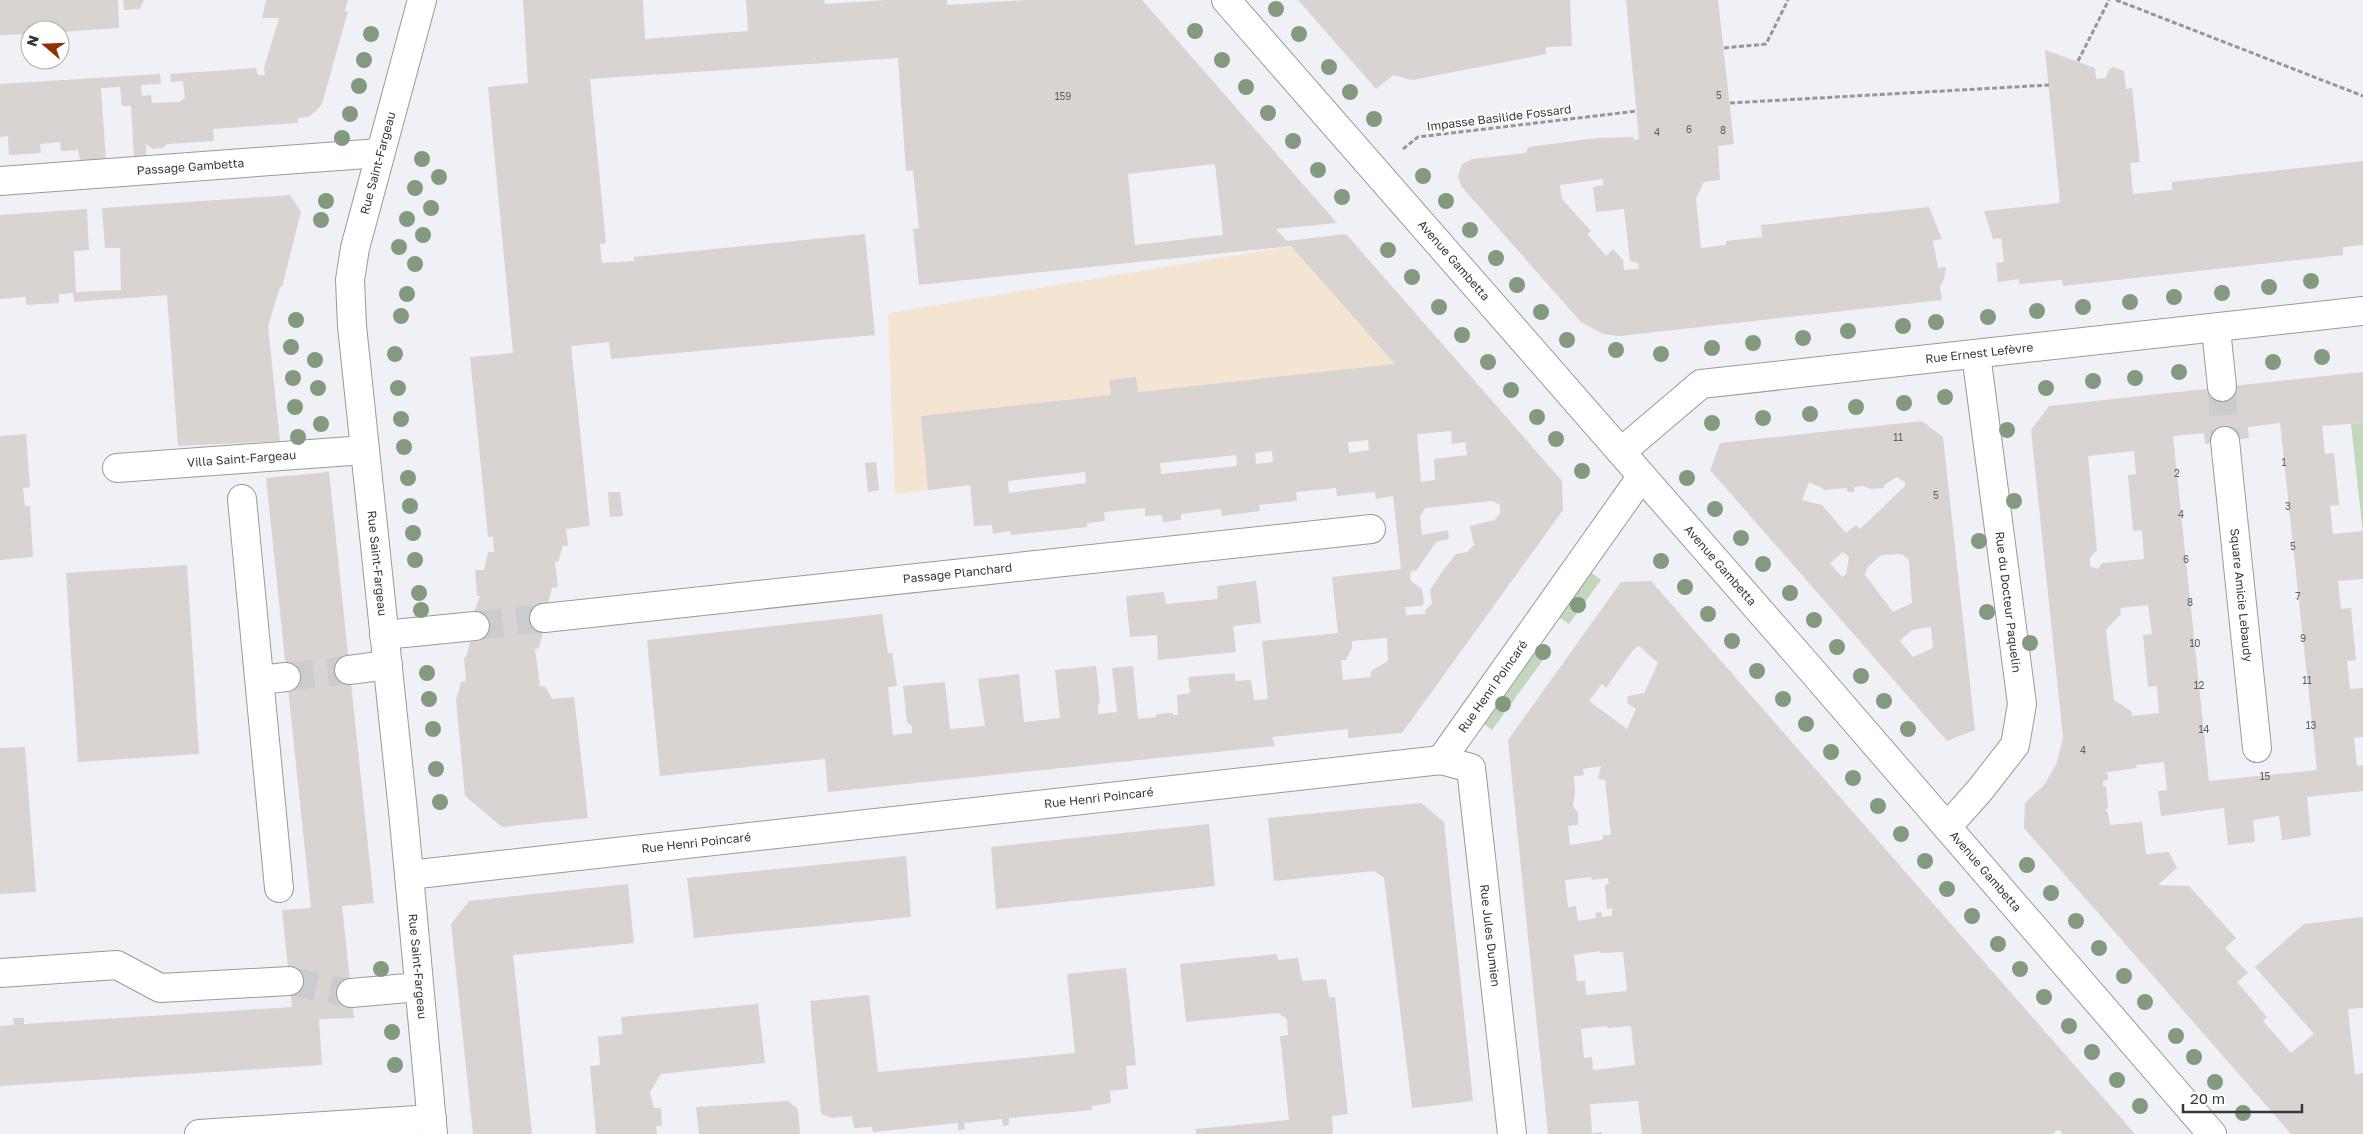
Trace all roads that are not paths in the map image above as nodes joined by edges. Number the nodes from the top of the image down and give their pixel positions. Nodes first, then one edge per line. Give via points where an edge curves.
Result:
1 (422, 0) edge
2 (1226, 0) edge
3 (380, 153) junction
4 (0, 181) edge
5 (2363, 311) edge
6 (2216, 329) junction
7 (1976, 354) junction
8 (2222, 388) tunnel mouth
9 (2226, 442) tunnel mouth
10 (365, 450) junction
11 (1621, 452) junction
12 (117, 468) dead end
13 (1642, 476) junction
14 (242, 500) dead end
15 (1371, 529) dead end
16 (544, 618) tunnel mouth
17 (475, 626) tunnel mouth
18 (384, 635) junction
19 (388, 665) junction
20 (349, 670) tunnel mouth
21 (2257, 748) dead end
22 (1441, 760) junction
23 (1947, 827) junction
24 (409, 875) junction
25 (279, 888) dead end
26 (0, 973) edge
27 (290, 981) tunnel mouth
28 (419, 987) junction
29 (352, 992) tunnel mouth
30 (433, 1126) edge
31 (199, 1134) edge
32 (1512, 1134) edge
33 (2212, 1134) edge

1 - 3 street, Rue Saint-Fargeau
2 - 11 street, Avenue Gambetta
3 - 4 street, Passage Gambetta
3 - 10 street, Rue Saint-Fargeau via 350,280
5 - 6 street, Rue Ernest Lefèvre
6 - 7 street, Rue Ernest Lefèvre
6 - 8 street
7 - 11 street, Rue Ernest Lefèvre via 1701,384
7 - 23 street, Rue du Docteur Paquelin via 2022,704 2015,745
9 - 21 street, Square Amicie Lebaudy
10 - 12 street, Villa Saint-Fargeau
10 - 18 street, Rue Saint-Fargeau
11 - 13 street, Avenue Gambetta
13 - 22 street, Rue Henri Poincaré
13 - 23 street, Avenue Gambetta
14 - 25 street via 273,678
15 - 16 street, Passage Planchard
17 - 18 street
18 - 19 street, Rue Saint-Fargeau
19 - 20 street
19 - 24 street, Rue Saint-Fargeau
22 - 24 street, Rue Henri Poincaré
22 - 32 street, Rue Jules Dumien via 1471,768
23 - 33 street, Avenue Gambetta
24 - 28 street, Rue Saint-Fargeau
26 - 27 street via 117,965 160,988
28 - 29 street
28 - 30 street, Rue Saint-Fargeau
30 - 31 street

